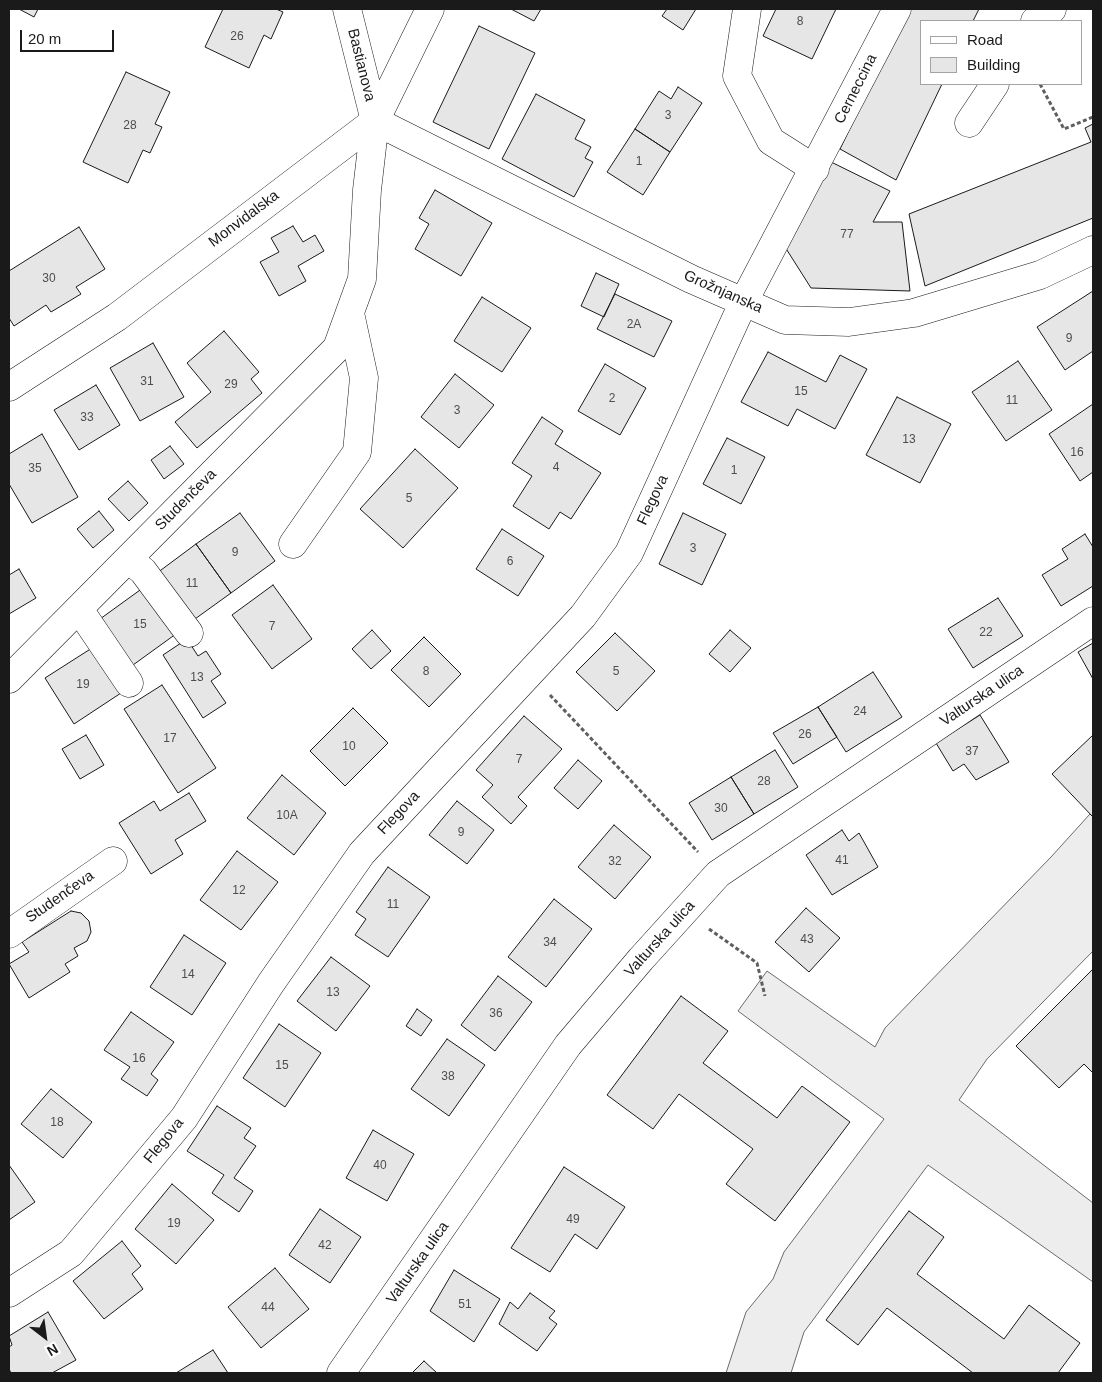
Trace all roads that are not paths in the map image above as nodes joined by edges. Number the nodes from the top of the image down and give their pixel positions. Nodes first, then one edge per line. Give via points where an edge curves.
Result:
1 (347, 9) edge
2 (430, 9) edge
3 (747, 9) edge
4 (896, 9) edge
5 (1052, 9) edge
6 (1036, 20) edge
7 (994, 85) edge
8 (375, 121) junction
9 (970, 123) dead end
10 (815, 169) junction
11 (1093, 250) edge
12 (744, 301) junction
13 (350, 313) junction
14 (9, 387) edge
15 (293, 544) dead end
16 (128, 559) junction
17 (79, 608) junction
18 (1093, 621) edge
19 (189, 633) dead end
20 (9, 679) edge
21 (129, 683) dead end
22 (113, 861) dead end
23 (9, 934) edge
24 (9, 1293) edge
25 (341, 1373) edge

1 - 8 street, Bastianova
2 - 8 street, Monvidalska
3 - 10 street via 737,76 771,141
4 - 10 street, Cerneccina
5 - 6 street
7 - 9 street
8 - 12 street, Grožnjanska via 691,279
8 - 13 street, Studenčeva via 362,279
8 - 14 street, Monvidalska via 117,317
10 - 12 street, Cerneccina
11 - 12 street, Grožnjanska via 1040,275 914,313 849,322 785,320
12 - 24 street, Flegova via 629,553 583,616 362,852 271,983 184,1118 71,1253
13 - 15 street via 364,378 357,452
13 - 16 street, Studenčeva via 337,348
16 - 17 street, Studenčeva
16 - 19 street via 144,571
17 - 20 street, Studenčeva
17 - 21 street
18 - 25 street, Valturska ulica via 718,874 568,1045
22 - 23 street, Studenčeva

